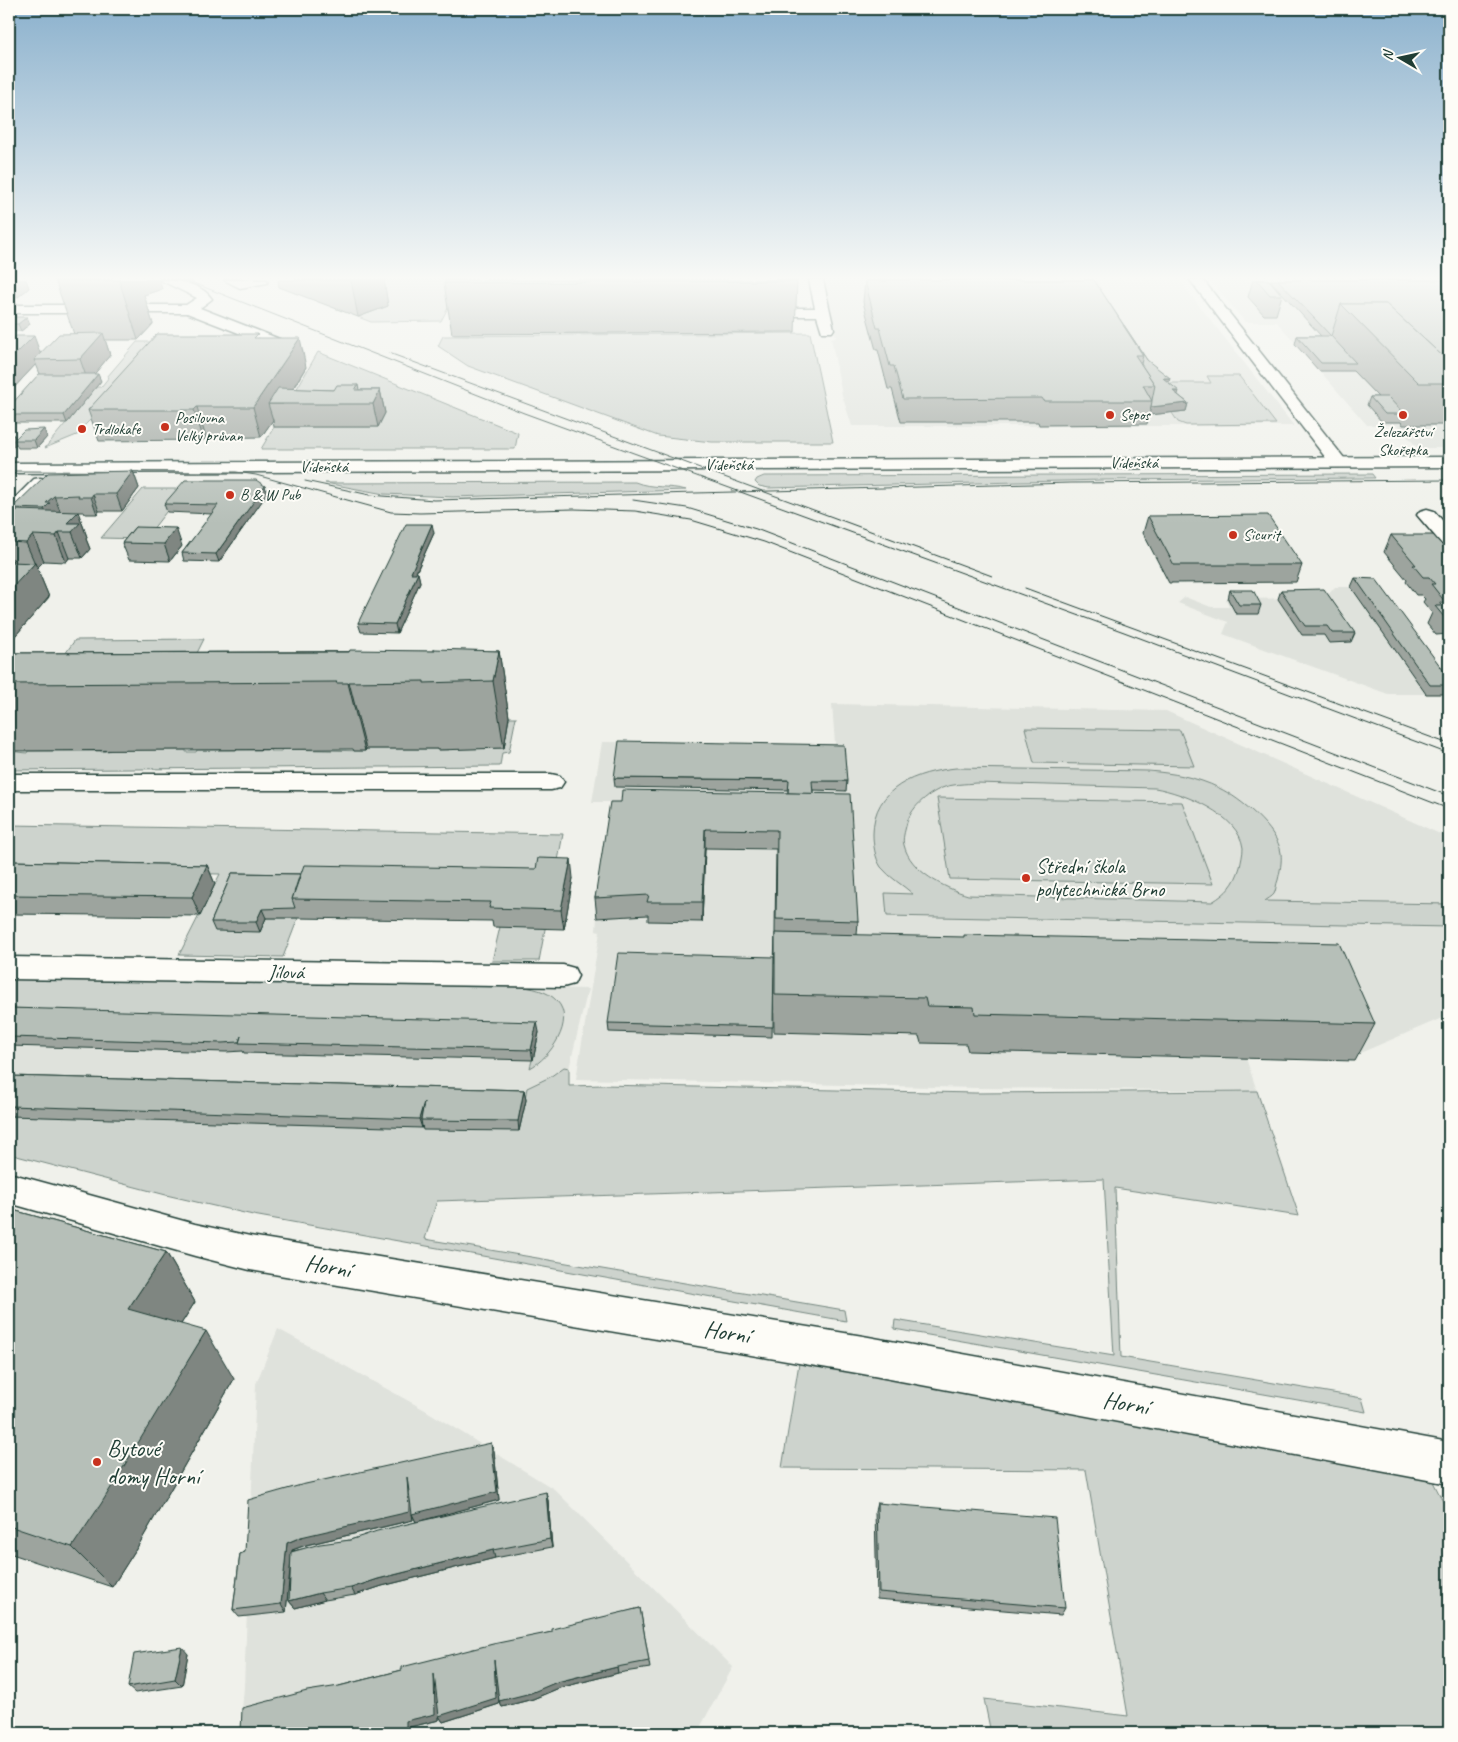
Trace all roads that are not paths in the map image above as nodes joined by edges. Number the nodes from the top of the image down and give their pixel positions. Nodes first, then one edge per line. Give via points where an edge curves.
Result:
1 (1259, 361) edge
2 (1338, 462) junction
3 (1449, 462) edge
4 (9, 468) edge
5 (55, 468) junction
6 (9, 514) edge
7 (1427, 515) dead end
8 (1449, 540) edge
9 (9, 782) edge
10 (551, 782) dead end
11 (9, 968) edge
12 (563, 976) dead end
13 (9, 1188) edge
14 (1449, 1463) edge

1 - 2 street
2 - 3 street, Vídeňská
2 - 5 street, Vídeňská
4 - 5 street, Vídeňská
5 - 6 street
7 - 8 street
9 - 10 street
11 - 12 street, Jílová
13 - 14 street, Horní via 195,1240 250,1252 863,1355

